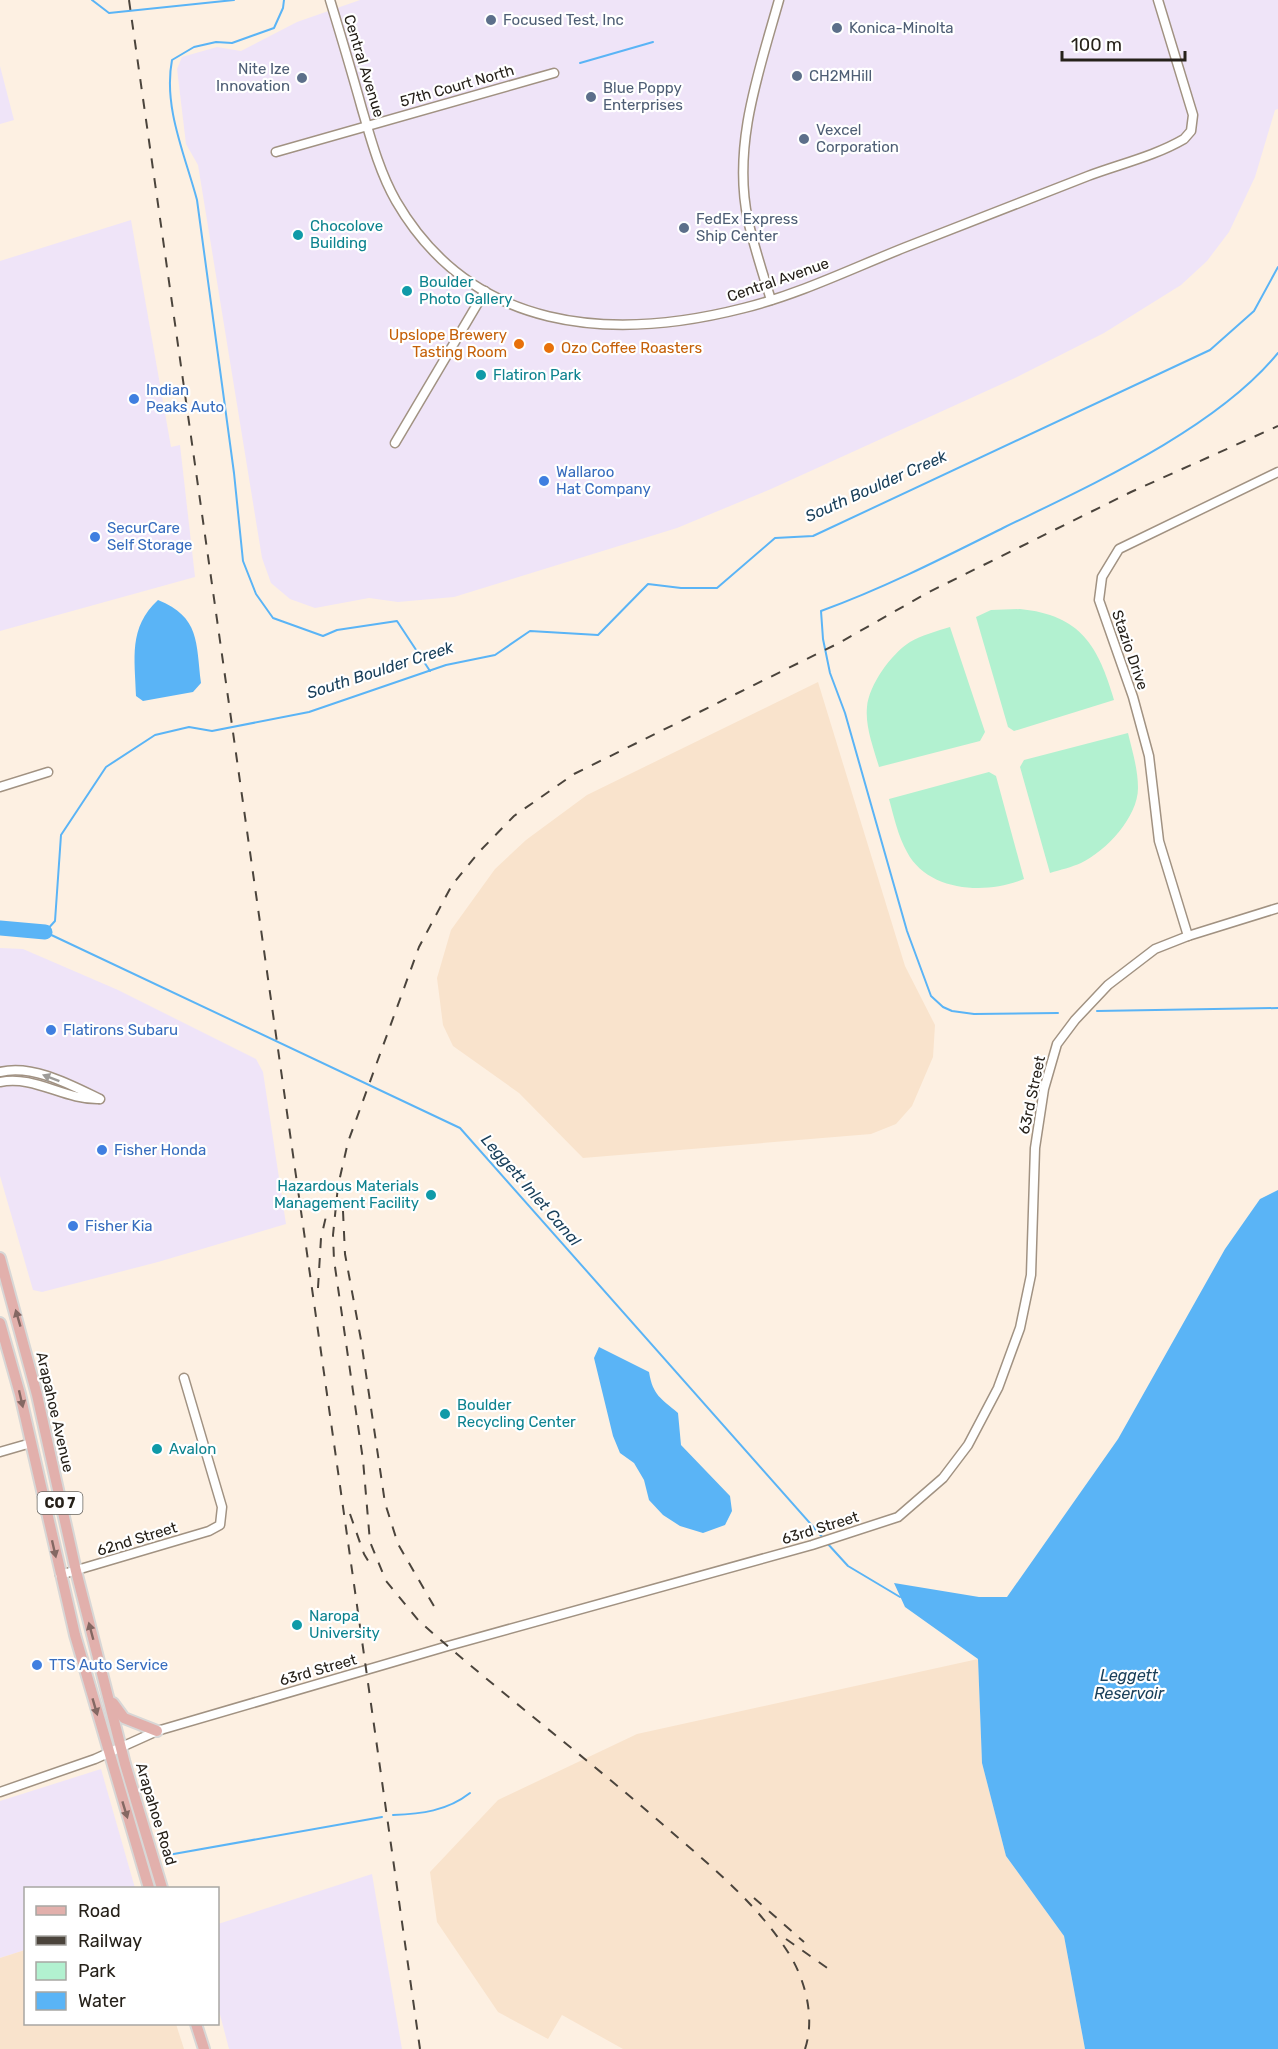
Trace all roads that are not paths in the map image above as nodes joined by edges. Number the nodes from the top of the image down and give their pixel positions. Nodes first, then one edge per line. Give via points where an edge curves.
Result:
1 (330, 0) edge
2 (779, 0) edge
3 (1158, 0) edge
4 (554, 73) dead end
5 (367, 126) junction
6 (276, 152) dead end
7 (485, 291) junction
8 (771, 300) junction
9 (395, 443) dead end
10 (1278, 472) edge
11 (48, 772) dead end
12 (0, 787) edge
13 (1278, 908) edge
14 (1188, 936) junction
15 (0, 1072) edge
16 (0, 1082) edge
17 (0, 1258) edge
18 (0, 1323) edge
19 (184, 1378) dead end
20 (31, 1443) junction
21 (0, 1452) edge
22 (76, 1571) junction
23 (60, 1575) junction
24 (111, 1700) junction
25 (157, 1731) junction
26 (122, 1748) junction
27 (110, 1754) junction
28 (0, 1792) edge
29 (149, 1887) edge
30 (162, 1887) edge
31 (196, 2025) edge
32 (204, 2049) edge

1 - 5 street, Central Avenue
2 - 8 street via 754,86 743,156 748,220
3 - 8 street, Central Avenue via 1193,115 1187,136
4 - 5 street, 57th Court North
5 - 6 street, 57th Court North
5 - 7 street, Central Avenue via 395,199 413,227 461,276
7 - 8 street, Central Avenue via 519,309 580,323 689,320
7 - 9 street
10 - 14 street, Stazio Drive via 1119,549 1102,577 1101,609 1133,697 1149,756 1159,841
11 - 12 street
13 - 14 street, 63rd Street
14 - 25 street, 63rd Street via 1155,950 1124,972 1074,1020 1057,1044 1044,1089 1035,1148 1030,1291 998,1388 976,1431 943,1478 915,1504 889,1521 844,1536
16 -> 15 street via 31,1082 76,1098 100,1099 38,1073
22 -> 17 main road, Arapahoe Avenue / CO 7 via 37,1395
18 -> 20 main road, Arapahoe Avenue / CO 7
19 - 22 street, 62nd Street via 222,1507 220,1525
20 - 21 street
20 -> 23 main road, Arapahoe Avenue / CO 7
22 - 23 street, 62nd Street
24 -> 22 main road, Arapahoe Avenue / CO 7
23 -> 27 main road, Arapahoe Avenue / CO 7
24 - 25 main road via 124,1718
24 - 26 main road, Arapahoe Avenue / CO 7
25 - 26 street, 63rd Street
26 - 27 street, 63rd Street
26 - 30 main road, Arapahoe Road / CO 7
27 - 28 street, 63rd Street
27 -> 29 main road, Arapahoe Road / CO 7
31 - 32 main road

